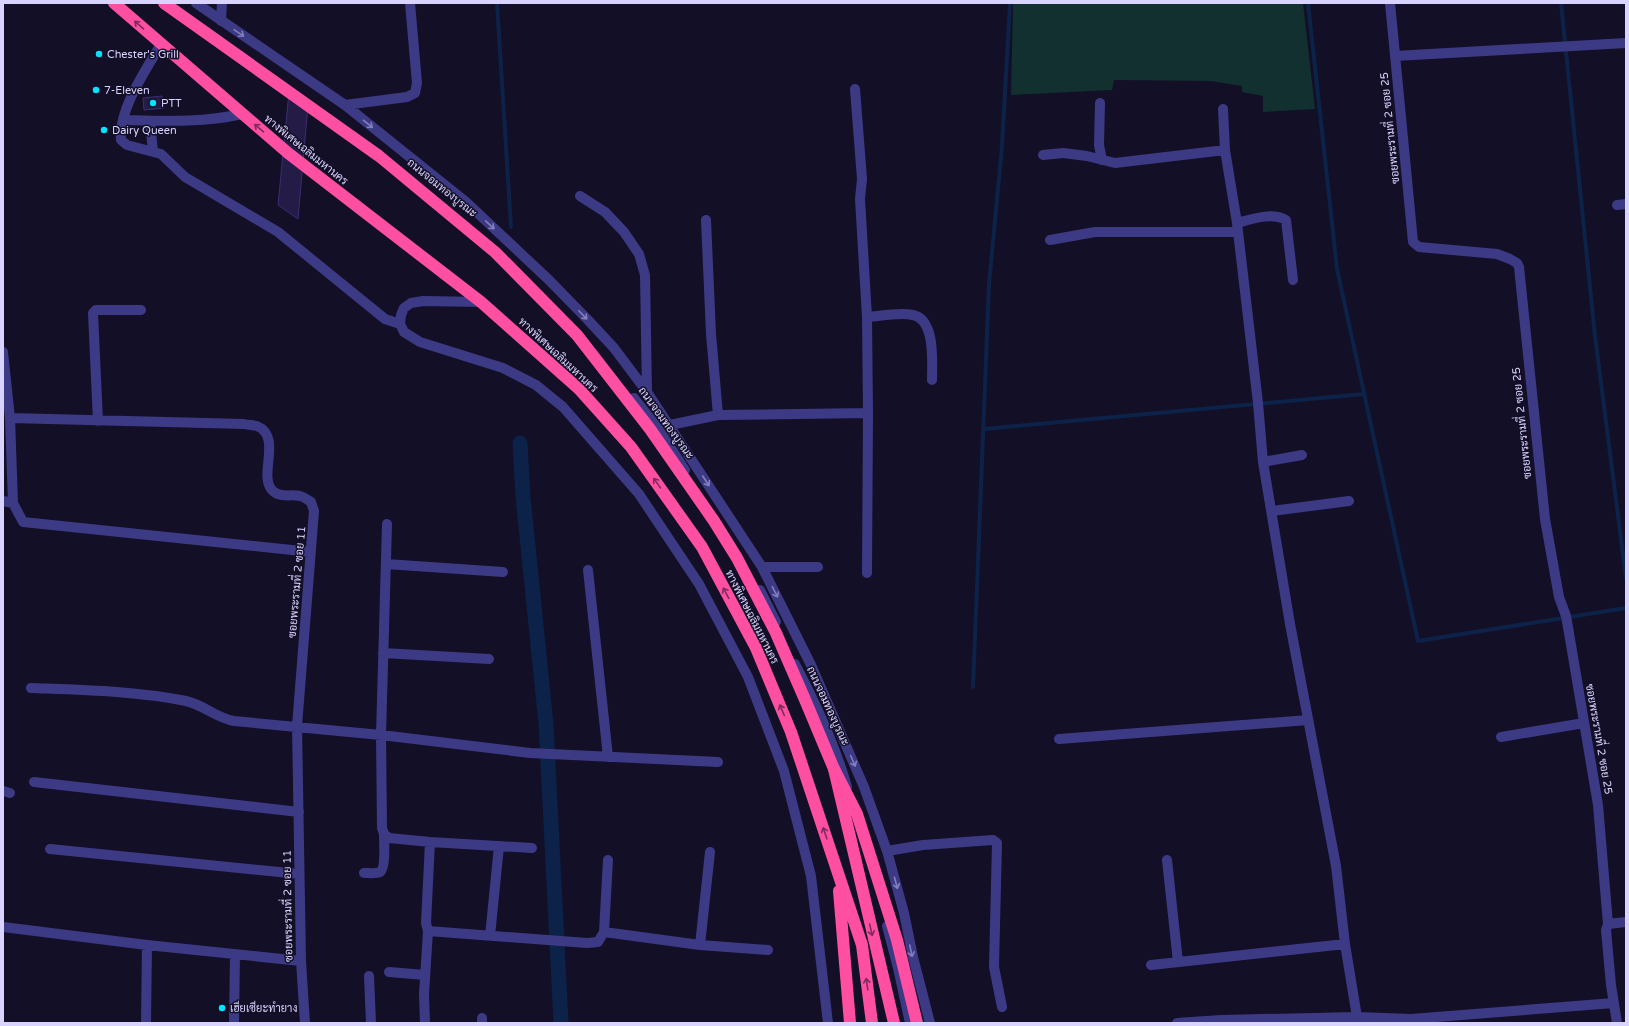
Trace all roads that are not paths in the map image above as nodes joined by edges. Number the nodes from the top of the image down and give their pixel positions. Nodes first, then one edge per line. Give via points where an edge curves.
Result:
1 (114, 3) edge
2 (164, 3) edge
3 (172, 3) edge
4 (196, 3) edge
5 (222, 3) edge
6 (410, 3) edge
7 (1390, 3) edge
8 (221, 21) junction
9 (1626, 42) edge
10 (161, 44) junction
11 (1395, 56) junction
12 (855, 89) dead end
13 (1100, 103) dead end
14 (345, 105) junction
15 (1224, 109) dead end
16 (242, 114) junction
17 (123, 120) junction
18 (150, 121) junction
19 (1225, 150) junction
20 (153, 152) junction
21 (1043, 155) dead end
22 (1102, 160) junction
23 (580, 196) dead end
24 (706, 220) dead end
25 (1237, 227) junction
26 (1050, 240) dead end
27 (1293, 280) dead end
28 (481, 302) junction
29 (141, 310) dead end
30 (867, 317) junction
31 (400, 324) junction
32 (3, 352) edge
33 (932, 380) dead end
34 (647, 392) junction
35 (868, 413) junction
36 (718, 415) junction
37 (10, 418) junction
38 (98, 421) junction
39 (670, 425) junction
40 (1302, 455) dead end
41 (1264, 462) junction
42 (1349, 501) dead end
43 (8, 502) edge
44 (1272, 511) junction
45 (387, 524) dead end
46 (311, 552) junction
47 (386, 564) junction
48 (762, 567) junction
49 (818, 567) dead end
50 (588, 570) dead end
51 (503, 572) dead end
52 (867, 573) dead end
53 (383, 654) junction
54 (489, 659) dead end
55 (31, 688) dead end
56 (1308, 720) junction
57 (1584, 723) junction
58 (297, 726) junction
59 (381, 735) junction
60 (1501, 737) dead end
61 (1060, 739) dead end
62 (608, 757) junction
63 (718, 762) dead end
64 (834, 769) junction
65 (34, 782) dead end
66 (298, 812) junction
67 (384, 834) junction
68 (430, 842) junction
69 (499, 846) junction
70 (532, 848) dead end
71 (50, 849) dead end
72 (887, 851) junction
73 (710, 852) dead end
74 (608, 860) dead end
75 (1167, 860) dead end
76 (837, 870) junction
77 (299, 874) junction
78 (364, 874) dead end
79 (1626, 922) edge
80 (1608, 924) junction
81 (3, 927) edge
82 (428, 931) junction
83 (604, 932) junction
84 (490, 936) junction
85 (1345, 944) junction
86 (146, 945) junction
87 (700, 945) junction
88 (768, 950) dead end
89 (235, 955) junction
90 (301, 961) junction
91 (1178, 962) junction
92 (1151, 965) dead end
93 (389, 972) dead end
94 (425, 975) junction
95 (369, 976) dead end
96 (1614, 1002) junction
97 (1002, 1007) dead end
98 (1357, 1017) junction
99 (1239, 1021) edge
100 (1412, 1021) edge
101 (146, 1023) edge
102 (234, 1023) edge
103 (305, 1023) edge
104 (371, 1023) edge
105 (425, 1023) edge
106 (828, 1023) edge
107 (850, 1023) edge
108 (872, 1023) edge
109 (894, 1023) edge
110 (910, 1023) edge
111 (917, 1023) edge
112 (930, 1023) edge
113 (1177, 1023) edge
114 (1617, 1023) edge

10 -> 1 highway, ทางพิเศษเฉลิมมหานคร
2 - 64 highway, ทางพิเศษเฉลิมมหานคร via 378,156 495,252 577,335 650,429 737,558 776,633
3 - 110 street, ถนนจอมทองบูรณะ via 354,134 427,190 507,257 574,326 657,427 769,606 818,708 840,764 896,961
4 - 8 street
5 - 8 street
6 - 14 street via 415,94
7 - 11 street, ซอยพระรามที่ 2 ซอย 25
8 -> 14 street
9 - 11 street
10 - 16 highway, ทางพิเศษเฉลิมมหานคร
10 - 17 street via 132,95
11 - 57 street, ซอยพระรามที่ 2 ซอย 25 via 1413,242 1419,247 1497,254 1517,263 1519,267 1545,519 1559,597 1566,616
12 - 30 street via 862,179 860,199
13 - 22 street via 1099,145
14 -> 34 street via 466,202 549,280 614,348
15 - 19 street
16 - 18 street via 222,119 187,122
28 -> 16 highway, ทางพิเศษเฉลิมมหานคร via 331,187
17 - 18 street
17 - 20 street via 120,140 126,145
18 - 20 street
19 - 22 street via 1115,163
19 - 25 street
20 - 31 street via 160,154 185,177 278,232 385,319
21 - 22 street via 1063,153
23 - 34 street via 605,212 624,232 639,254 645,275
24 - 36 street via 711,334
25 - 26 street via 1095,232
25 - 27 street via 1268,216 1286,220
25 - 41 street
28 - 31 street via 411,302 404,308
76 -> 28 highway, ทางพิเศษเฉลิมมหานคร via 791,732 756,648 702,546 631,447 579,389
29 - 38 street via 96,310 93,313
30 - 33 street via 915,315 923,322 932,344
30 - 35 street
31 - 106 street via 404,332 420,342 503,368 536,385 563,407 639,494 699,584 748,677 784,771 811,876
32 - 37 street
34 - 39 street
35 - 36 street
35 - 52 street
36 - 39 street
37 - 38 street, ซอยพระรามที่ 2 ซอย 11
37 - 43 street
38 - 46 street, ซอยพระรามที่ 2 ซอย 11 via 257,426 266,434 270,444 268,483 272,491 280,495 300,496 311,502 314,511
39 -> 48 street
40 - 41 street
41 - 44 street
42 - 44 street
43 - 46 street via 23,522
44 - 56 street
45 - 47 street
46 - 58 street, ซอยพระรามที่ 2 ซอย 11
47 - 51 street
47 - 53 street
48 - 49 street
48 -> 72 street via 811,665 864,787
50 - 62 street
53 - 54 street
53 - 59 street
55 - 58 street via 137,693 188,702 201,706 225,720
56 - 61 street
56 - 85 street via 1336,866
57 - 60 street
57 - 80 street, ซอยพระรามที่ 2 ซอย 25 via 1598,805
58 - 59 street
58 - 66 street, ซอยพระรามที่ 2 ซอย 11
59 - 62 street via 530,753
59 - 67 street
62 - 63 street
64 -> 109 highway, bridge
64 - 111 highway, bridge via 857,814 897,940
65 - 66 street
66 - 77 street, ซอยพระรามที่ 2 ซอย 11
67 - 68 street via 389,838
67 - 78 street via 382,870 378,873
68 - 69 street
68 - 82 street via 426,923
69 - 70 street
69 - 84 street
71 - 77 street
72 - 97 street via 923,845 993,840 997,843 994,967
72 -> 112 street
73 - 87 street
74 - 83 street
75 - 91 street
76 - 107 highway
108 -> 76 highway via 862,945
77 - 90 street, ซอยพระรามที่ 2 ซอย 11
79 - 80 street
80 - 96 street, ซอยพระรามที่ 2 ซอย 25 via 1606,930
81 - 86 street
82 - 84 street
82 - 94 street
83 - 84 street via 598,942
83 - 87 street
85 - 91 street
85 - 98 street
86 - 89 street
86 - 101 street
87 - 88 street
89 - 90 street
89 - 102 street
90 - 103 street, ซอยพระรามที่ 2 ซอย 11
91 - 92 street
93 - 94 street
94 - 105 street
95 - 104 street
96 - 100 street
96 - 114 street, ซอยพระรามที่ 2 ซอย 25
98 - 99 street
98 - 100 street
99 - 113 street

